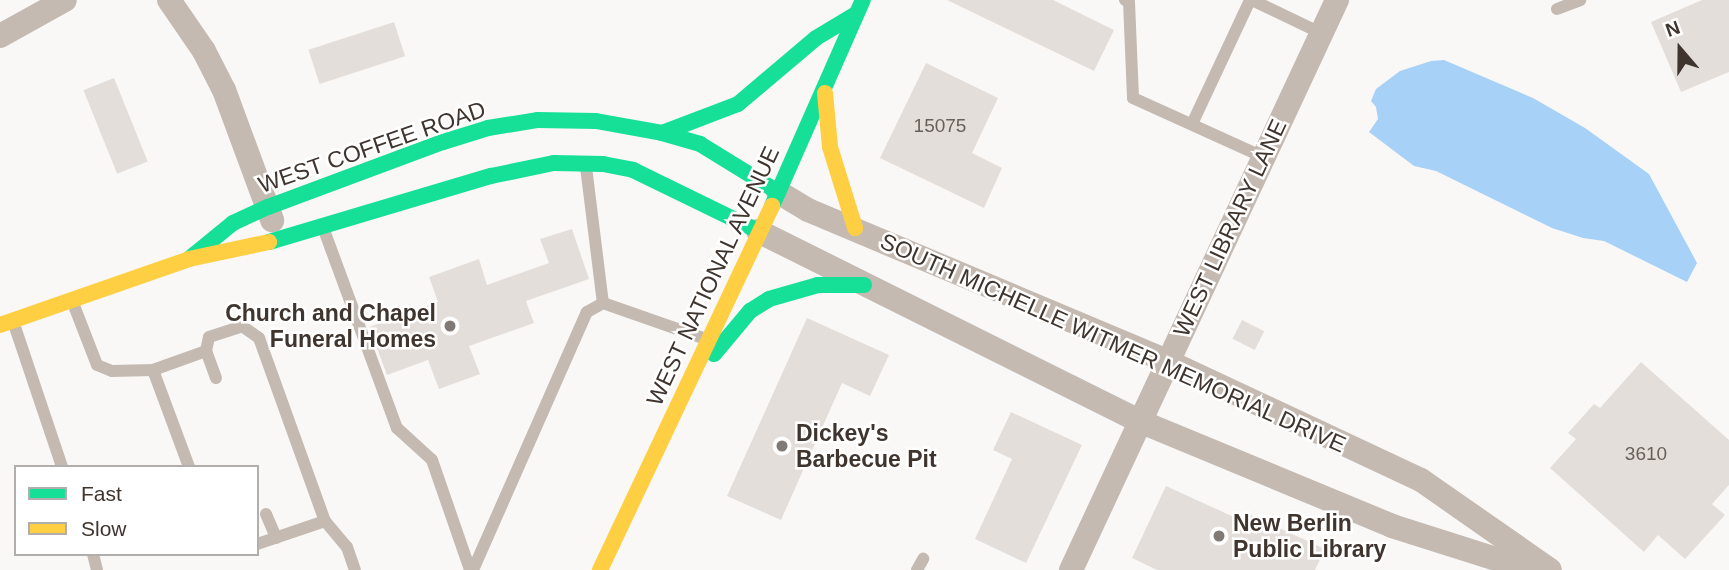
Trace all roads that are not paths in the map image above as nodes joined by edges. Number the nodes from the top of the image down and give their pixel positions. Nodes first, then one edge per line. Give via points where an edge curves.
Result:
1 (65, 0) edge
2 (169, 0) edge
3 (1125, 0) edge
4 (1251, 0) edge
5 (1337, 0) edge
6 (1580, 0) edge
7 (860, 7) edge
8 (1558, 9) dead end
9 (1321, 33) junction
10 (0, 36) edge
11 (825, 86) junction
12 (1192, 124) junction
13 (662, 133) junction
14 (1263, 157) junction
15 (586, 163) junction
16 (778, 192) junction
17 (268, 207) junction
18 (323, 226) junction
19 (855, 228) junction
20 (758, 231) junction
21 (280, 240) junction
22 (189, 259) junction
23 (864, 285) junction
24 (72, 300) junction
25 (603, 303) junction
26 (6, 322) edge
27 (714, 343) junction
28 (206, 351) junction
29 (1167, 361) junction
30 (153, 370) junction
31 (216, 378) dead end
32 (1139, 421) junction
33 (61, 465) edge
34 (188, 465) edge
35 (267, 514) dead end
36 (325, 521) junction
37 (276, 538) junction
38 (259, 543) edge
39 (355, 570) edge
40 (472, 570) edge
41 (600, 570) edge
42 (1071, 570) edge
43 (1531, 570) edge
44 (1549, 570) edge

1 - 10 street
2 - 17 street via 224,90
3 - 12 lane via 1129,2 1133,98
4 - 9 lane
4 - 12 lane
5 - 9 street, WEST LIBRARY LANE
6 - 8 lane
7 - 11 street, WEST NATIONAL AVENUE
7 - 13 street via 738,104
9 - 14 street, WEST LIBRARY LANE
11 - 16 street, WEST NATIONAL AVENUE
11 - 19 street via 830,148
12 - 14 lane
13 - 16 street, WEST COFFEE ROAD via 710,149
13 - 17 street, WEST COFFEE ROAD via 568,119 488,128
14 - 29 street, WEST LIBRARY LANE
15 - 18 street, WEST COFFEE ROAD via 554,163 491,176
15 - 20 street, WEST COFFEE ROAD via 633,170
15 - 25 lane
16 - 19 street, SOUTH MICHELLE WITMER MEMORIAL DRIVE via 808,210
16 - 20 street, WEST NATIONAL AVENUE
17 - 21 street
17 - 22 street, WEST COFFEE ROAD via 233,223
18 - 21 street, WEST COFFEE ROAD
18 - 40 lane via 397,428 432,460
19 - 29 street, SOUTH MICHELLE WITMER MEMORIAL DRIVE
20 - 23 street, SOUTH MICHELLE WITMER MEMORIAL DRIVE
20 - 27 street, WEST NATIONAL AVENUE
21 - 22 street, WEST COFFEE ROAD
22 - 24 street, WEST COFFEE ROAD
23 - 27 street via 818,285 769,299
23 - 32 street, SOUTH MICHELLE WITMER MEMORIAL DRIVE
24 - 26 street, WEST COFFEE ROAD
24 - 30 lane via 96,365 112,371
25 - 27 lane
25 - 40 lane via 587,312
26 - 33 lane
27 - 41 street, WEST NATIONAL AVENUE via 677,405
28 - 30 lane
28 - 31 lane
28 - 36 lane via 208,337 243,326 259,338
29 - 32 street, WEST LIBRARY LANE
29 - 44 street, SOUTH MICHELLE WITMER MEMORIAL DRIVE via 1421,480
30 - 34 lane
32 - 42 street, WEST LIBRARY LANE
32 - 43 street, SOUTH MICHELLE WITMER MEMORIAL DRIVE via 1392,526
35 - 37 lane
36 - 37 lane
36 - 39 lane via 347,547
37 - 38 lane

